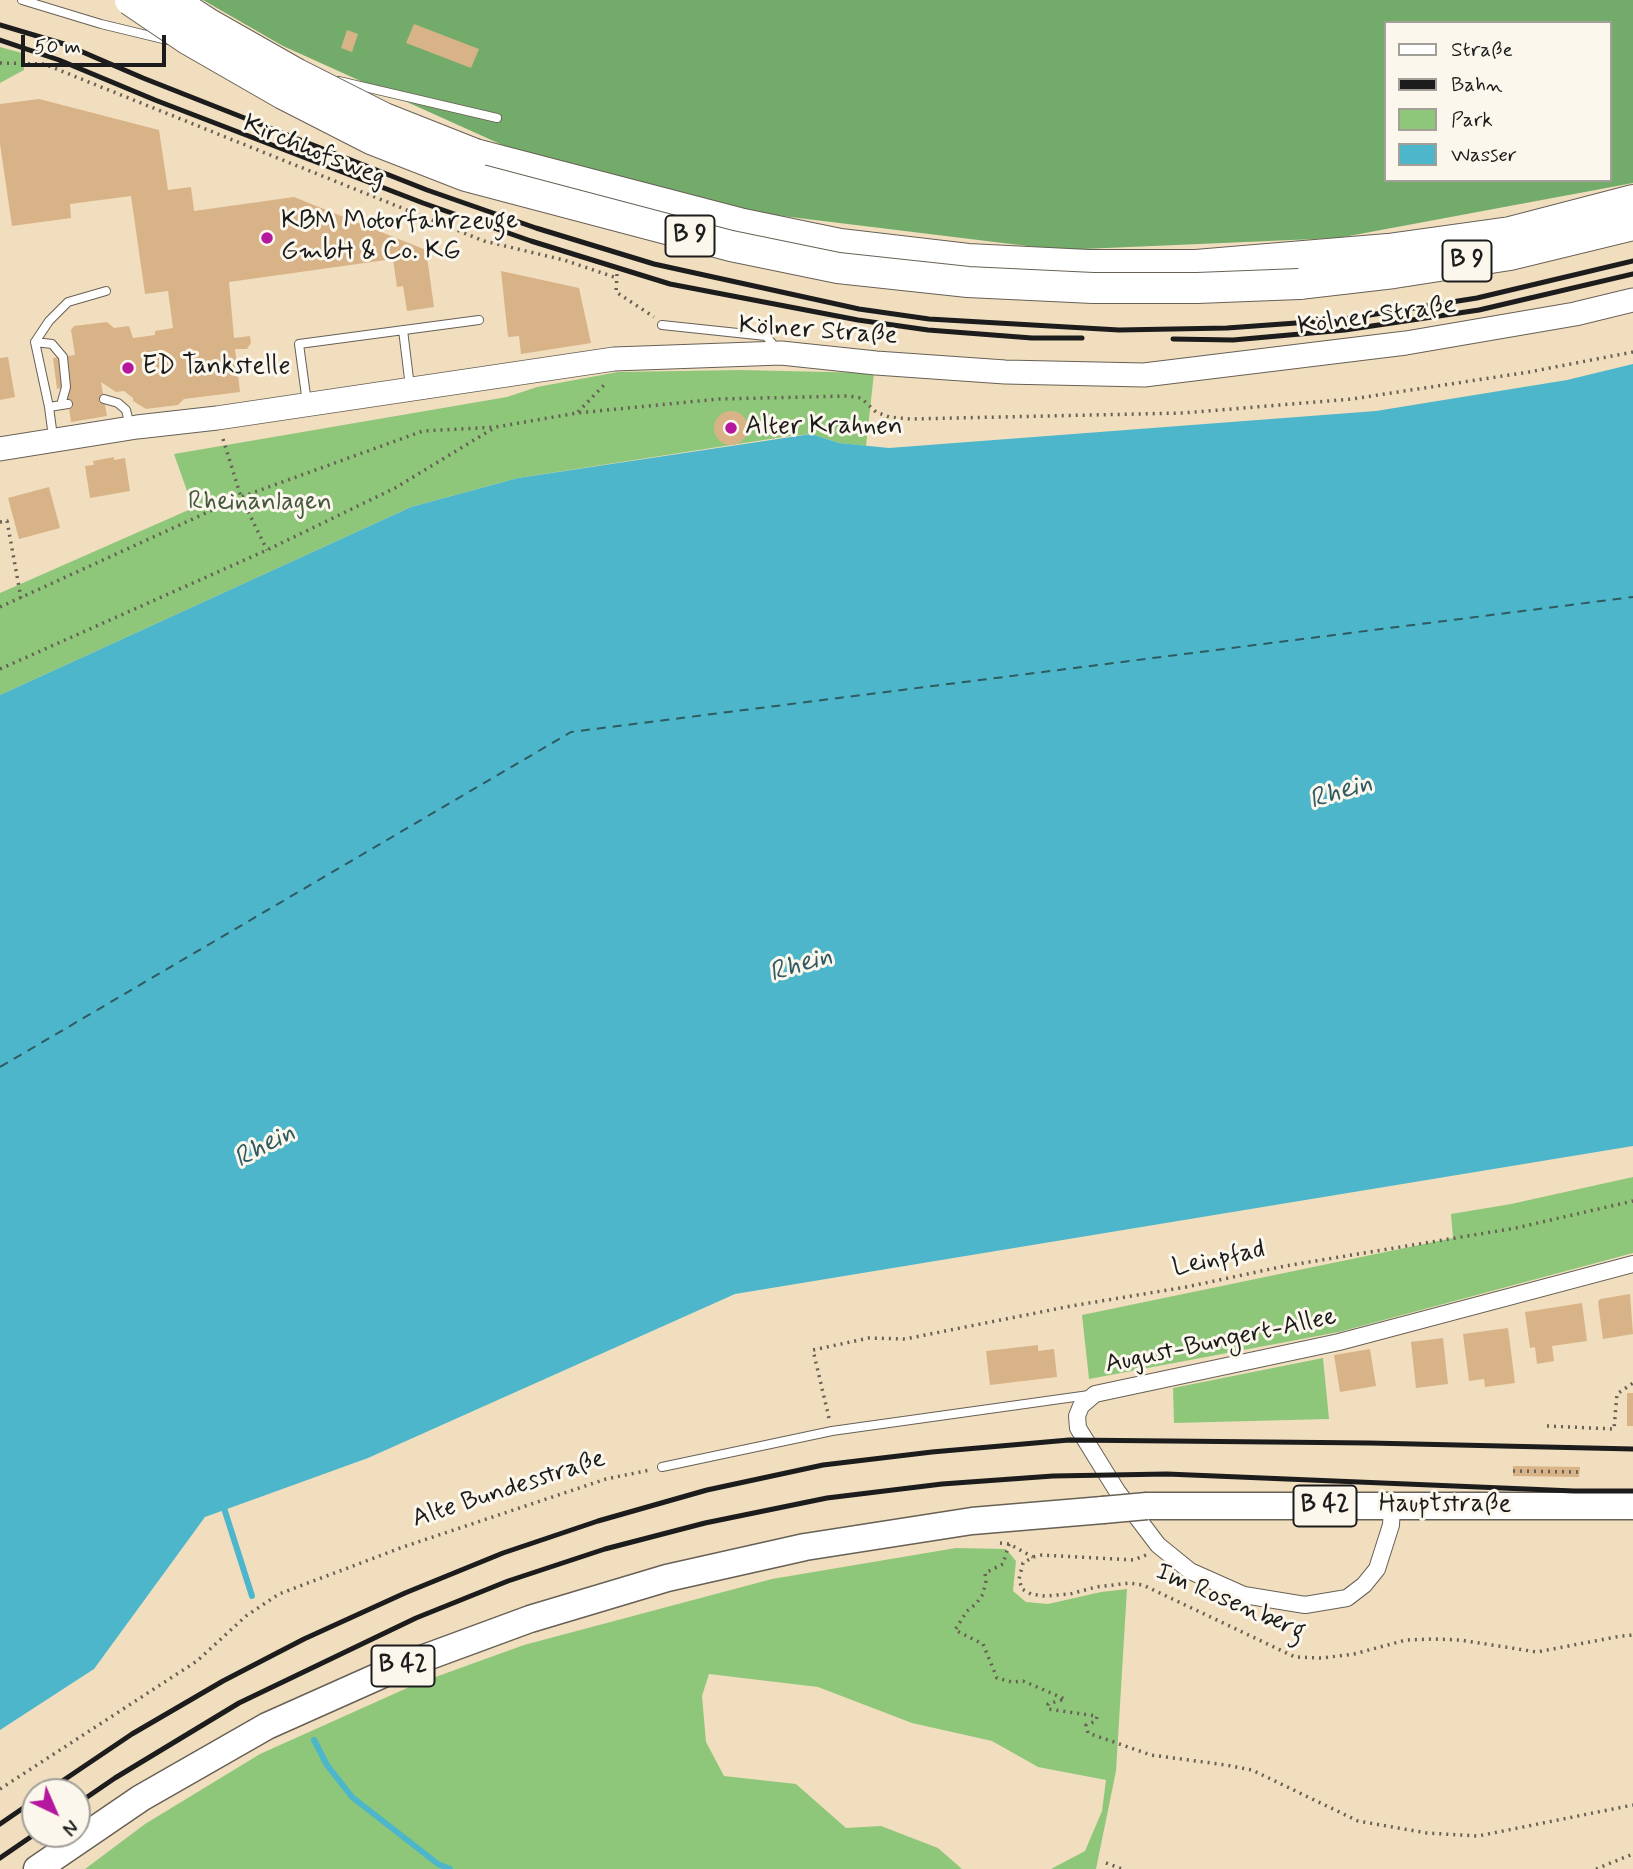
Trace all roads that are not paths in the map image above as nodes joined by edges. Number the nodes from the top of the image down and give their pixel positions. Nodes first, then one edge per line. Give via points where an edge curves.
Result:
1 (22, 0) edge
2 (130, 0) edge
3 (173, 0) edge
4 (233, 55) dead end
5 (259, 62) dead end
6 (496, 118) dead end
7 (1633, 200) edge
8 (1633, 225) edge
9 (106, 291) dead end
10 (1633, 300) edge
11 (479, 320) dead end
12 (662, 325) road end
13 (403, 330) junction
14 (34, 342) junction
15 (781, 353) junction
16 (410, 390) junction
17 (104, 399) dead end
18 (307, 404) junction
19 (49, 407) junction
20 (131, 428) junction
21 (53, 441) junction
22 (0, 449) edge
23 (1633, 1264) edge
24 (1095, 1394) junction
25 (662, 1467) road end
26 (1392, 1506) junction
27 (1633, 1506) edge
28 (37, 1869) edge

1 - 4 lane via 100,24
2 - 8 highway, B 9, bridge via 189,40 294,99 371,139 466,176 730,246 838,268 968,282 1093,288 1299,284 1510,255
3 - 7 highway, B 9, bridge via 297,74 384,118 475,154 743,224 840,244 968,259 1196,265 1388,249 1497,234
5 - 6 lane
9 - 14 lane via 68,302
10 - 15 street, Kölner Straße via 1406,343 1144,375 1004,372
11 - 13 lane
12 - 15 lane via 766,337
13 - 16 lane
13 - 18 lane via 299,344
14 - 19 lane
14 - 19 lane via 52,344 63,357 65,405
15 - 16 street, Kölner Straße via 614,359
16 - 18 street, Kölner Straße
17 - 20 lane via 118,402 126,410
18 - 20 street, Kölner Straße
19 - 21 lane
20 - 21 street, Kölner Straße
21 - 22 street, Kölner Straße
23 - 24 street, August-Bungert-Allee via 1339,1342
24 - 25 lane via 832,1431
24 - 26 street, August-Bungert-Allee via 1082,1406 1078,1428 1116,1491 1158,1545 1190,1571 1244,1595 1305,1605 1348,1598 1377,1569
26 - 27 main road, Hauptstraße / B 42
26 - 28 main road, Hauptstraße / B 42, bridge via 1147,1506 972,1521 805,1547 667,1578 530,1619 397,1668 267,1726 141,1798

